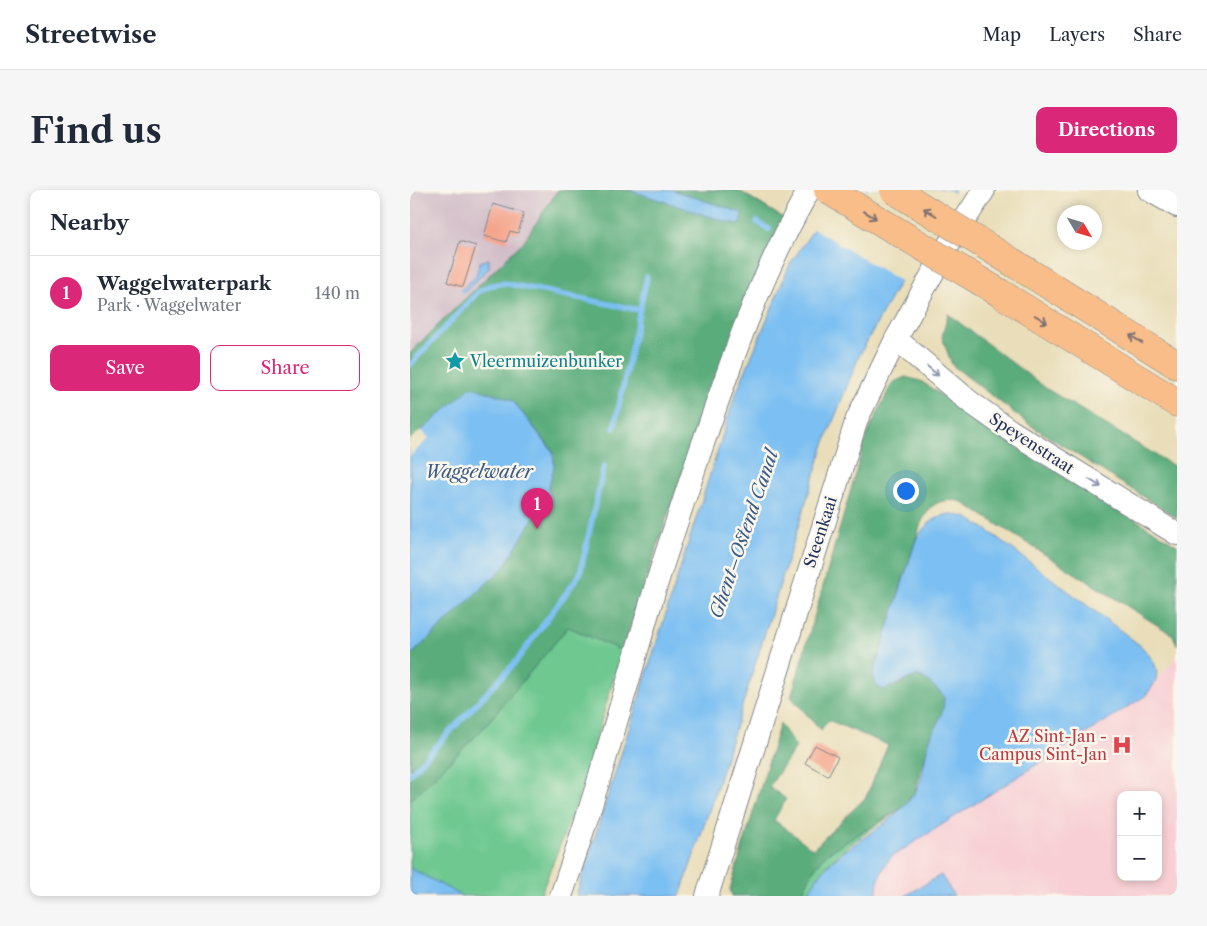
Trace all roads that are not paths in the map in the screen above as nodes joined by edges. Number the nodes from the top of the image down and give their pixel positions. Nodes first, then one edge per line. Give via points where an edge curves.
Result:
1 (809, 190) edge
2 (828, 190) edge
3 (894, 190) edge
4 (984, 190) edge
5 (1148, 190) edge
6 (1177, 206) edge
7 (896, 339) junction
8 (1177, 365) edge
9 (1177, 403) edge
10 (1177, 534) edge
11 (561, 896) edge
12 (707, 896) edge

1 - 11 street via 773,260 736,346 655,591 592,807
2 -> 9 highway, bridge
8 -> 3 highway, bridge
4 - 7 street, Steenkaai via 949,244
5 - 6 street
7 -> 10 street, Speyenstraat via 970,402 1011,431
7 - 12 street, Steenkaai via 857,419

